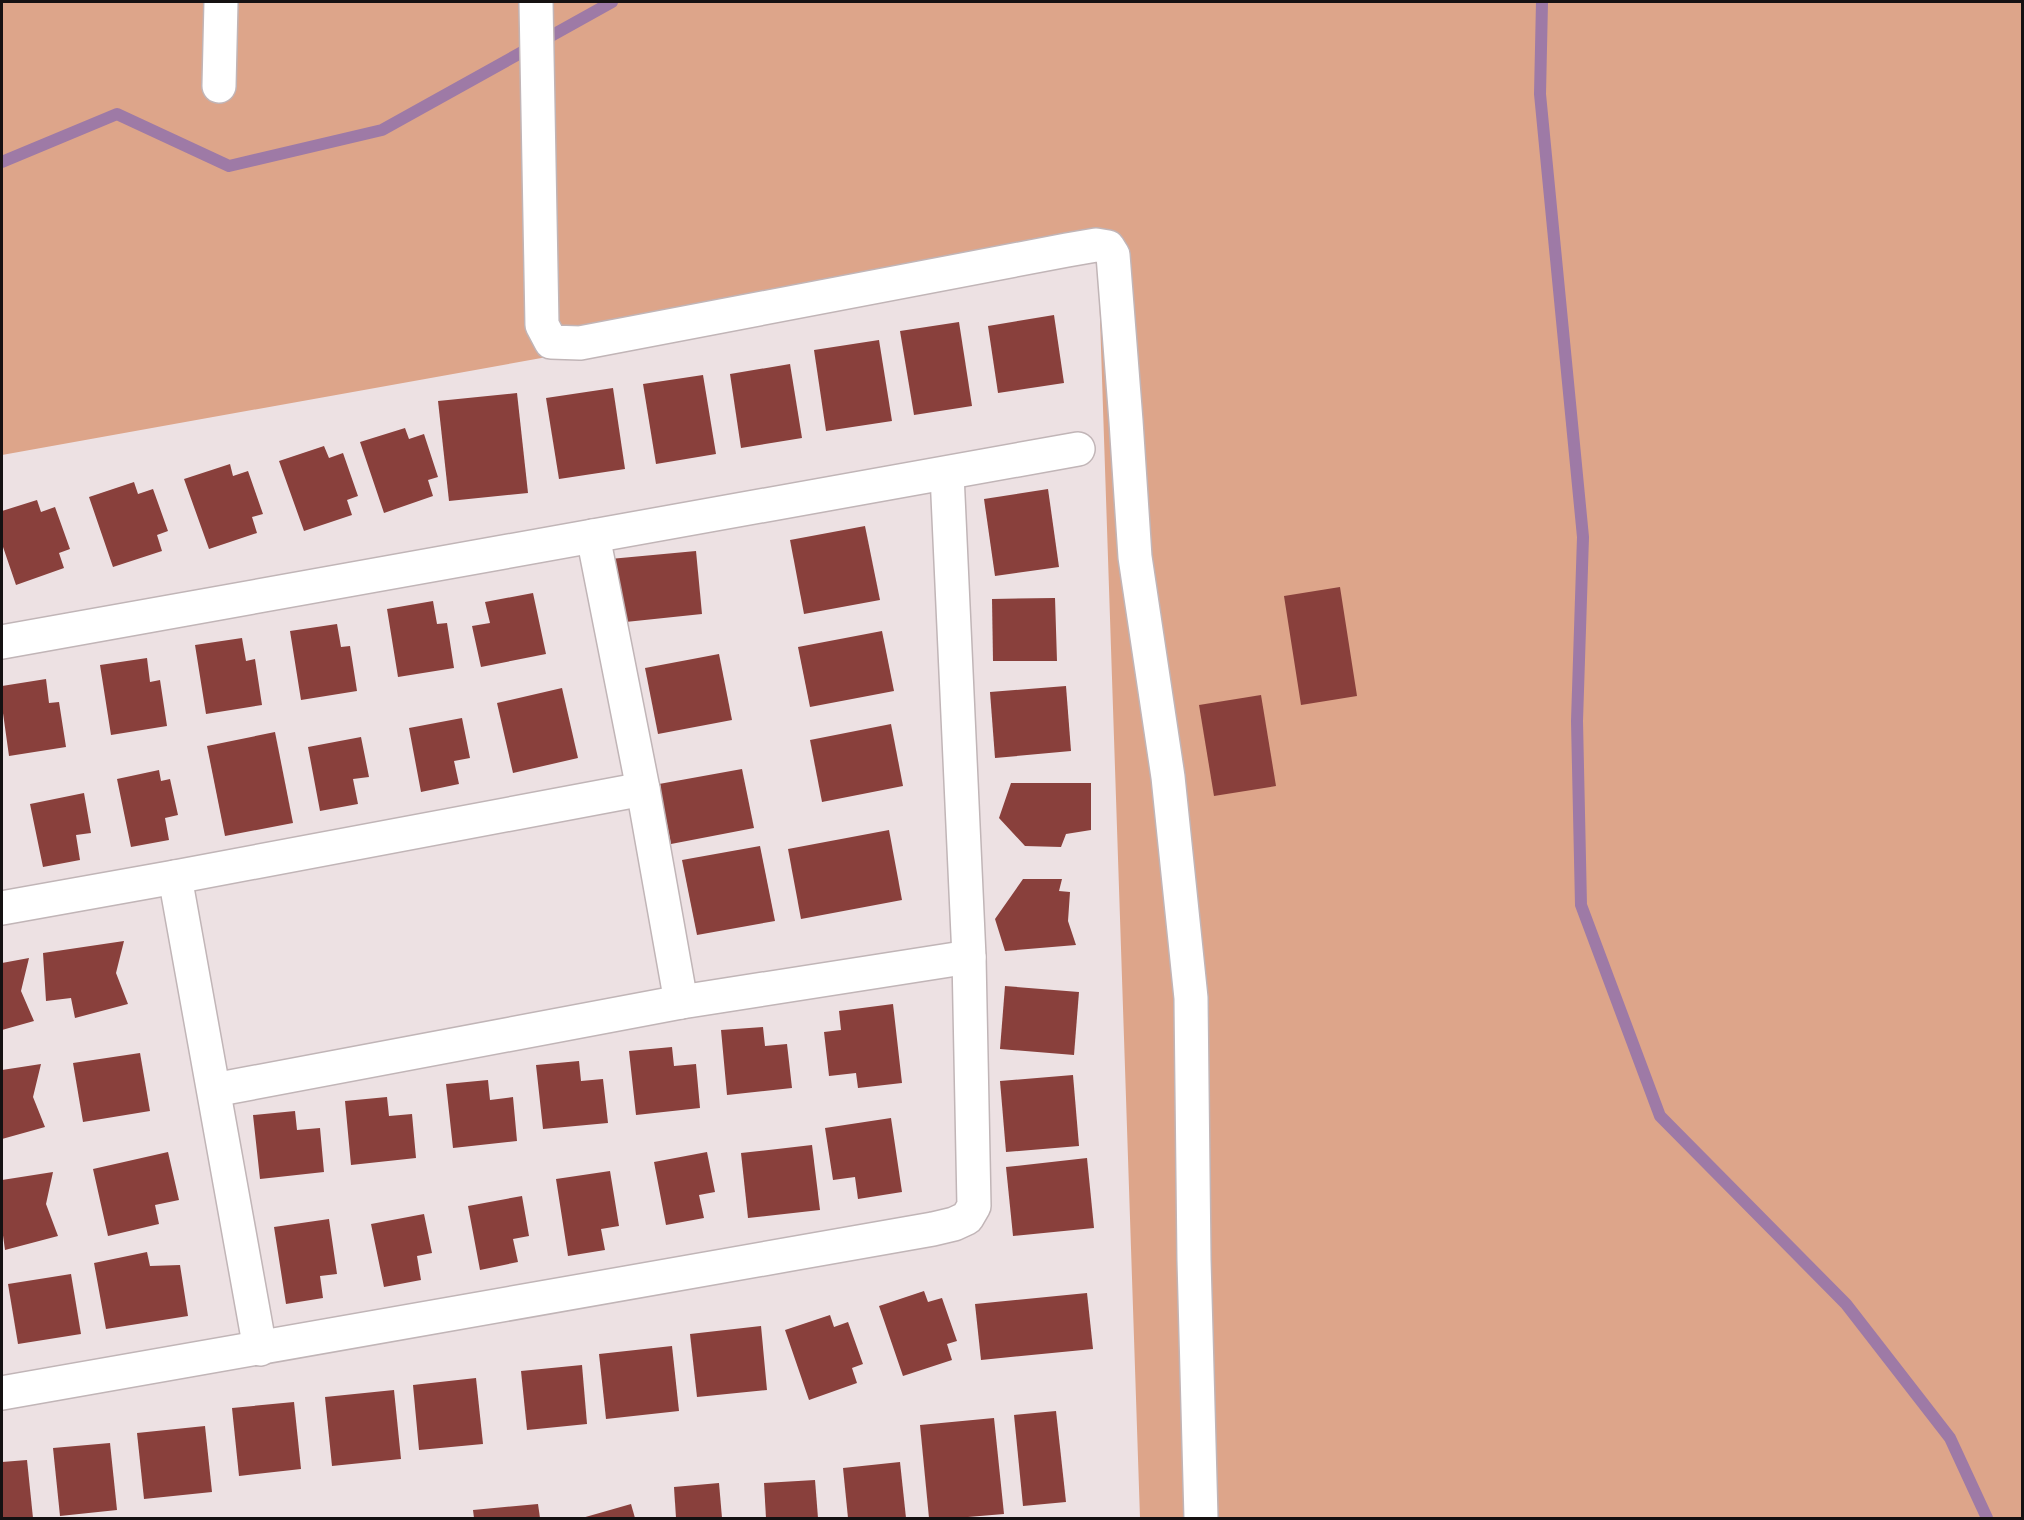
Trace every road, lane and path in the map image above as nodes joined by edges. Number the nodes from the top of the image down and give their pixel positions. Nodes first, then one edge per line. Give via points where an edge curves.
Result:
1 (221, 2) edge
2 (536, 14) edge
3 (219, 86) dead end
4 (1078, 449) dead end
5 (947, 474) junction
6 (593, 536) junction
7 (2, 642) edge
8 (643, 789) junction
9 (175, 877) junction
10 (2, 908) edge
11 (969, 957) junction
12 (681, 1002) junction
13 (214, 1090) junction
14 (260, 1349) junction
15 (2, 1393) edge
16 (1201, 1518) edge

1 - 3 street
2 - 16 street via 542,325 551,342 580,343 1096,245 1108,247 1113,255 1135,557 1168,777 1191,999
4 - 5 street
5 - 6 street
5 - 11 street
6 - 7 street
6 - 8 street
8 - 9 street
8 - 12 street
9 - 10 street
9 - 13 street
11 - 12 street
11 - 14 street via 974,1206 967,1218 933,1229
12 - 13 street
13 - 14 street
14 - 15 street

